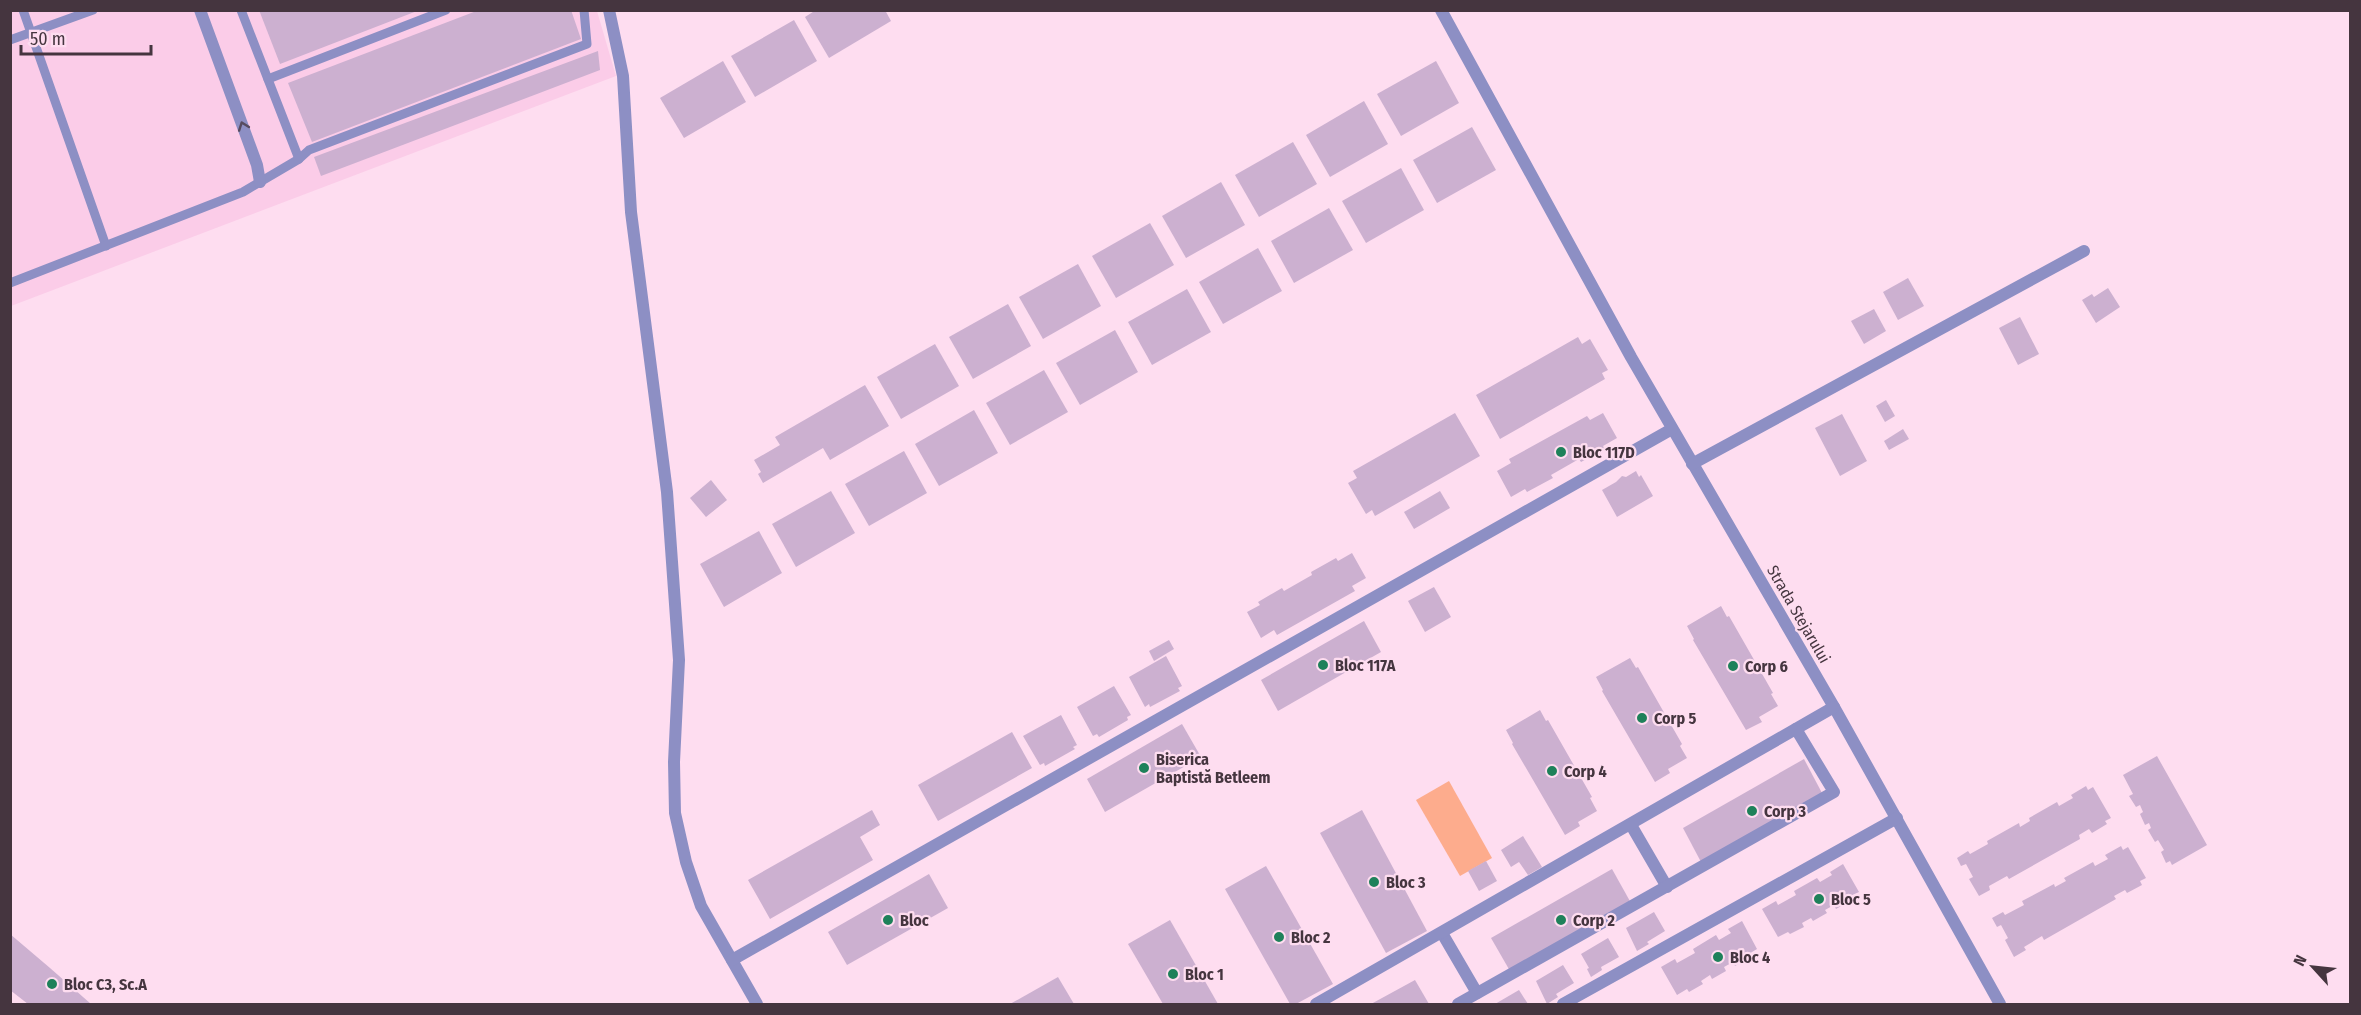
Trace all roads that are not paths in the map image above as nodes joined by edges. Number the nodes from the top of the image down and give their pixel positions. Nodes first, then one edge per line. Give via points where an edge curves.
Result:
1 (22, 10) edge
2 (93, 10) edge
3 (200, 10) edge
4 (241, 10) edge
5 (446, 10) edge
6 (584, 10) edge
7 (609, 10) edge
8 (1441, 10) edge
9 (31, 33) junction
10 (10, 40) edge
11 (267, 79) junction
12 (299, 159) junction
13 (260, 182) junction
14 (106, 246) junction
15 (2084, 251) dead end
16 (10, 283) edge
17 (1672, 429) junction
18 (1692, 464) junction
19 (1834, 707) junction
20 (1796, 729) junction
21 (1897, 818) junction
22 (1631, 825) junction
23 (1667, 887) junction
24 (1442, 933) junction
25 (732, 960) junction
26 (1477, 993) junction
27 (757, 1005) edge
28 (1316, 1005) edge
29 (1458, 1005) edge
30 (1563, 1005) edge
31 (2000, 1005) edge

1 - 9 lane
2 - 9 lane
13 -> 3 street
4 - 11 lane
5 - 11 lane
6 - 12 lane via 587,44 309,150
7 - 25 street via 623,76 631,212 669,513 679,660 675,813 686,862 702,906
8 - 17 street, Strada Stejarului
9 - 10 lane
9 - 14 lane
11 - 12 lane
12 - 13 lane
13 - 14 lane via 223,201
14 - 16 lane
15 - 18 street
17 - 18 street, Strada Stejarului
17 - 25 street
18 - 19 street, Strada Stejarului
19 - 20 street
19 - 21 street, Strada Stejarului
20 - 22 street
20 - 23 street via 1834,792
21 - 30 street
21 - 31 street, Strada Stejarului
22 - 23 street
22 - 24 street
23 - 26 street
24 - 26 street
24 - 28 street
25 - 27 street
26 - 29 street

